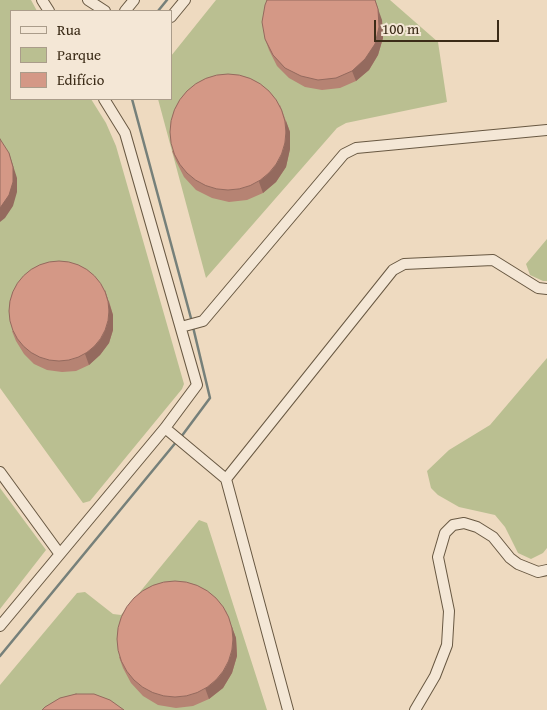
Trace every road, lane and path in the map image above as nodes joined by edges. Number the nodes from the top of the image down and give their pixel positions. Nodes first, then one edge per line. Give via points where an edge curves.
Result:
1 (88, 0) edge
2 (134, 0) edge
3 (185, 0) edge
4 (103, 10) edge
5 (126, 10) edge
6 (172, 16) edge
7 (105, 100) edge
8 (547, 130) edge
9 (547, 289) edge
10 (181, 327) junction
11 (165, 428) junction
12 (0, 472) edge
13 (226, 478) junction
14 (59, 554) junction
15 (547, 570) edge
16 (0, 626) edge
17 (288, 710) edge
18 (415, 710) edge

1 - 4 street
2 - 5 street
3 - 6 street
7 - 10 street via 125,134
8 - 10 street via 356,148 344,154 203,321
9 - 13 street via 538,288 494,260 404,264 393,270
10 - 11 street via 197,386
11 - 13 street
11 - 14 street
12 - 14 street
13 - 17 street
14 - 16 street
15 - 18 street via 538,572 518,564 493,536 477,526 453,525 445,533 438,557 449,611 447,645 435,676

